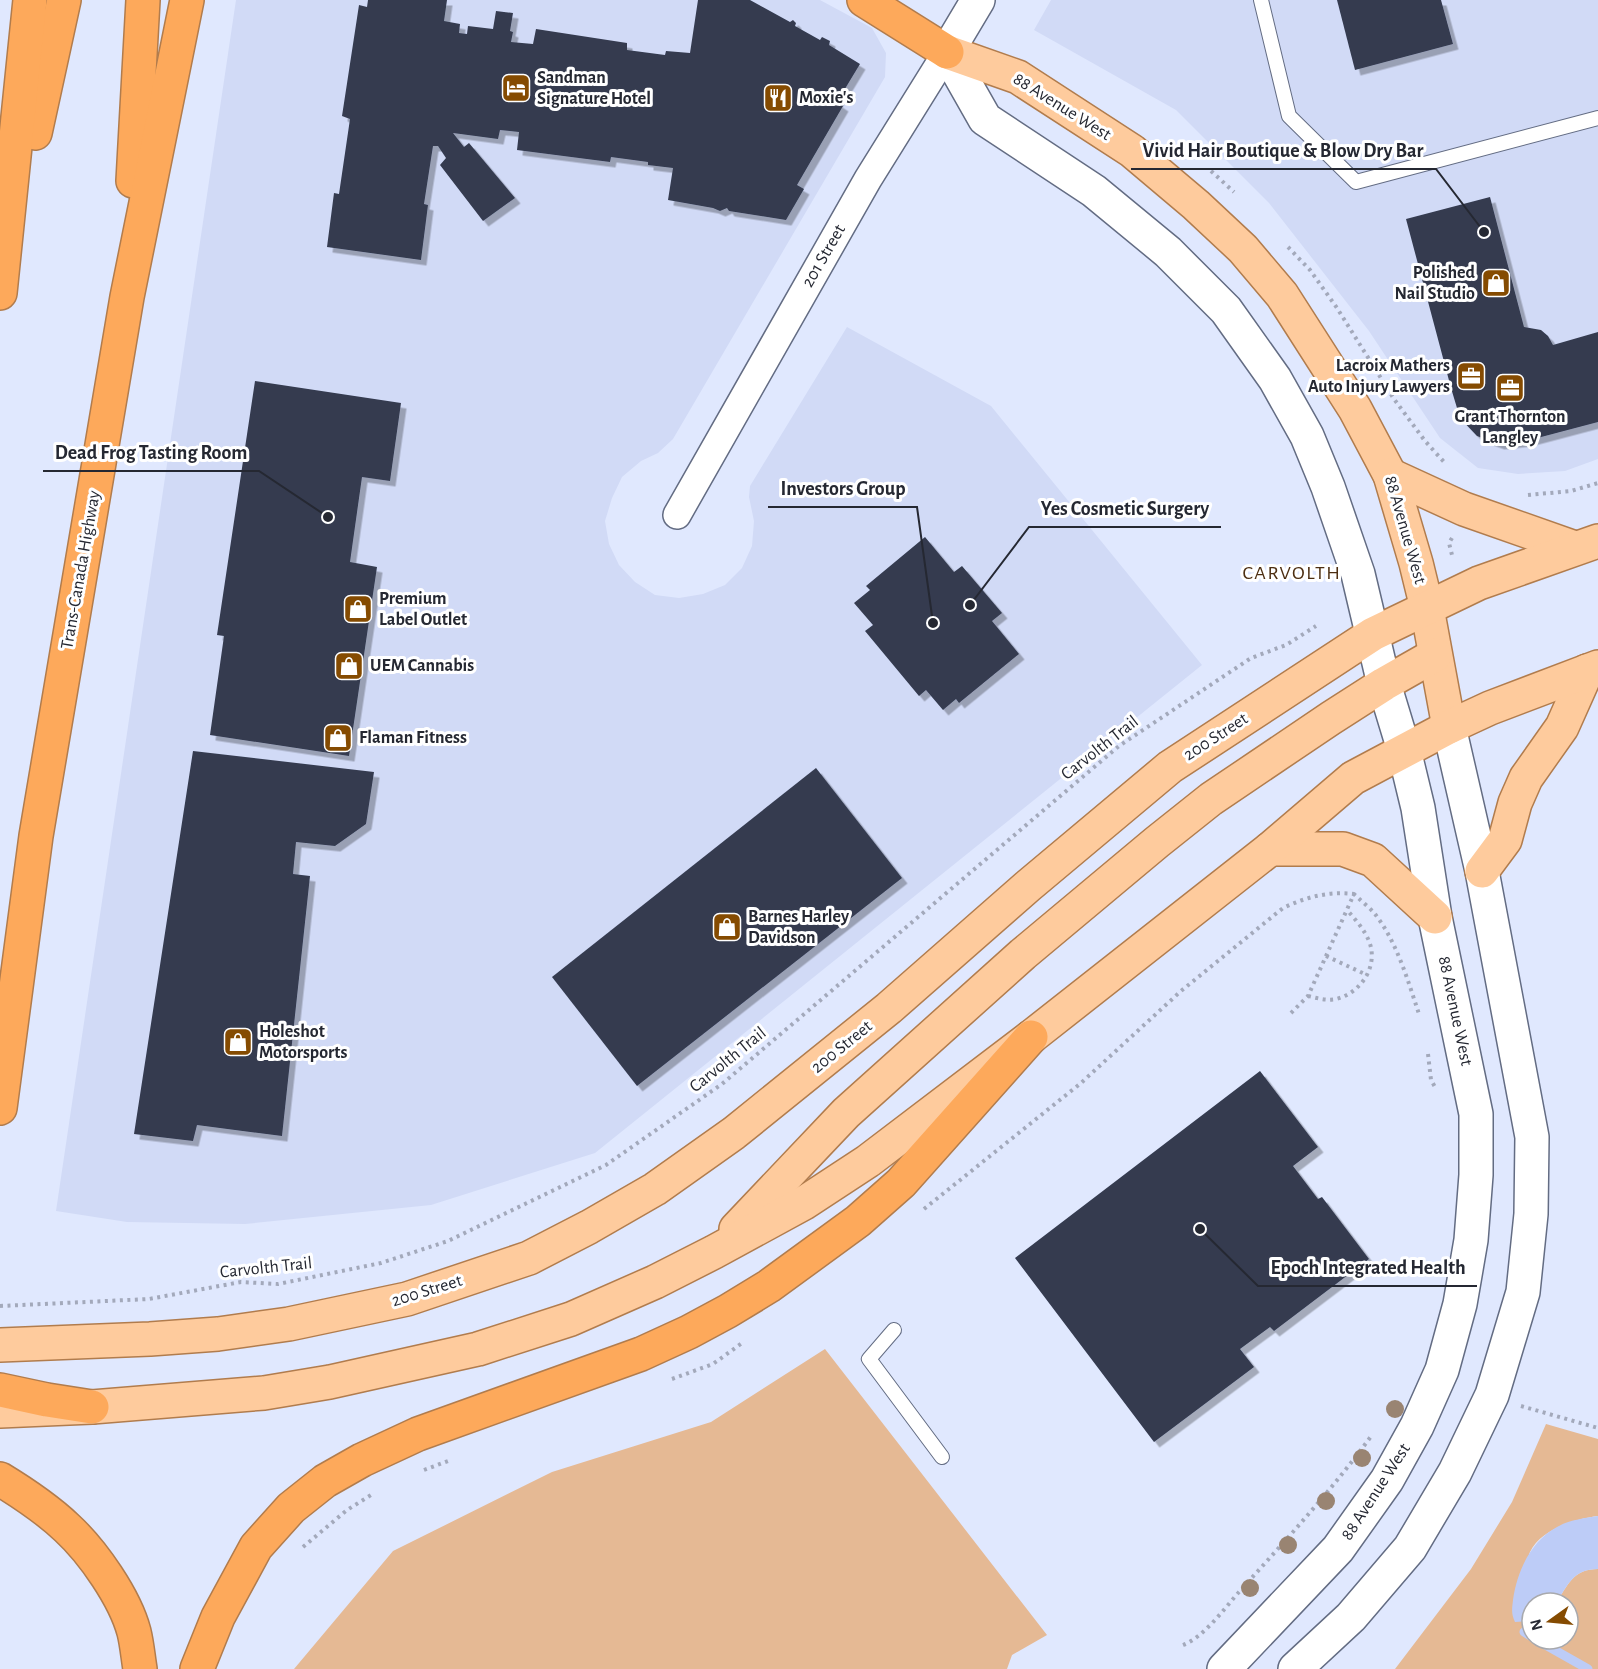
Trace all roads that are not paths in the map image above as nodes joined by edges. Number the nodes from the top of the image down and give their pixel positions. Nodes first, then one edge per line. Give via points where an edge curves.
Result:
1 (30, 0) edge
2 (64, 0) edge
3 (143, 0) edge
4 (187, 0) edge
5 (864, 0) edge
6 (978, 0) edge
7 (1261, 0) edge
8 (947, 52) junction
9 (1598, 118) edge
10 (1, 288) edge
11 (127, 297) junction
12 (1390, 475) junction
13 (677, 515) dead end
14 (1587, 545) edge
15 (1427, 608) junction
16 (1373, 634) junction
17 (1435, 655) junction
18 (1592, 669) edge
19 (1384, 684) junction
20 (1449, 727) junction
21 (1404, 750) junction
22 (1270, 849) junction
23 (1482, 871) junction
24 (1435, 917) junction
25 (1031, 1036) junction
26 (0, 1108) edge
27 (714, 1252) junction
28 (894, 1330) dead end
29 (0, 1345) edge
30 (0, 1390) edge
31 (47, 1405) junction
32 (92, 1407) joint
33 (0, 1411) edge
34 (942, 1457) dead end
35 (0, 1479) edge
36 (140, 1669) edge
37 (197, 1669) edge
38 (1224, 1669) edge
39 (1295, 1669) edge

1 - 10 highway
2 - 10 highway
3 - 11 highway
4 - 11 highway, Trans-Canada Highway
5 - 8 highway
6 - 8 main road, 201 Street
7 - 9 lane via 1289,116 1356,182
8 - 12 main road, 88 Avenue West via 1018,77 1132,151 1243,249 1282,295 1355,409
8 - 13 street, 201 Street via 868,179
8 - 16 main road, 88 Avenue West via 985,119 1094,191 1168,252 1226,310 1275,379 1307,436 1358,574
11 - 26 highway, Trans-Canada Highway via 36,836
12 - 14 main road via 1464,509
12 - 15 main road, 88 Avenue West
14 - 15 main road, 200 Street via 1479,583
15 - 16 main road, 200 Street
15 - 17 main road, 88 Avenue West
16 - 19 main road, 88 Avenue West
16 - 29 main road, 200 Street via 1170,767 890,1008 734,1133 655,1189 589,1227 529,1258 407,1299 289,1324 218,1334
17 - 19 main road
17 - 20 main road, 88 Avenue West
18 - 20 main road
18 - 23 main road via 1562,728 1526,778 1505,840
19 - 21 main road, 88 Avenue West
19 - 27 main road via 1211,799 1023,954 846,1113
20 - 21 main road
20 - 23 main road, 88 Avenue West
21 - 22 main road via 1353,778
21 - 24 main road, 88 Avenue West via 1418,808
22 - 24 main road via 1343,849 1373,860
22 - 25 main road
23 - 39 main road, 88 Avenue West via 1532,1137 1531,1214 1523,1292 1492,1395 1455,1472 1410,1548 1351,1617
24 - 38 main road, 88 Avenue West via 1476,1114 1471,1240 1460,1304 1442,1370 1418,1426 1387,1480 1338,1549
25 - 27 main road via 868,1161 804,1203
25 - 37 highway via 901,1183 858,1221 769,1286 689,1332 641,1354 418,1434 326,1481 291,1508 256,1547
27 - 32 main road via 571,1319 478,1349 264,1393
28 - 34 lane via 869,1359
30 - 31 highway
31 - 32 highway
31 - 33 main road
35 - 36 highway via 68,1528 97,1562 121,1600 134,1631

